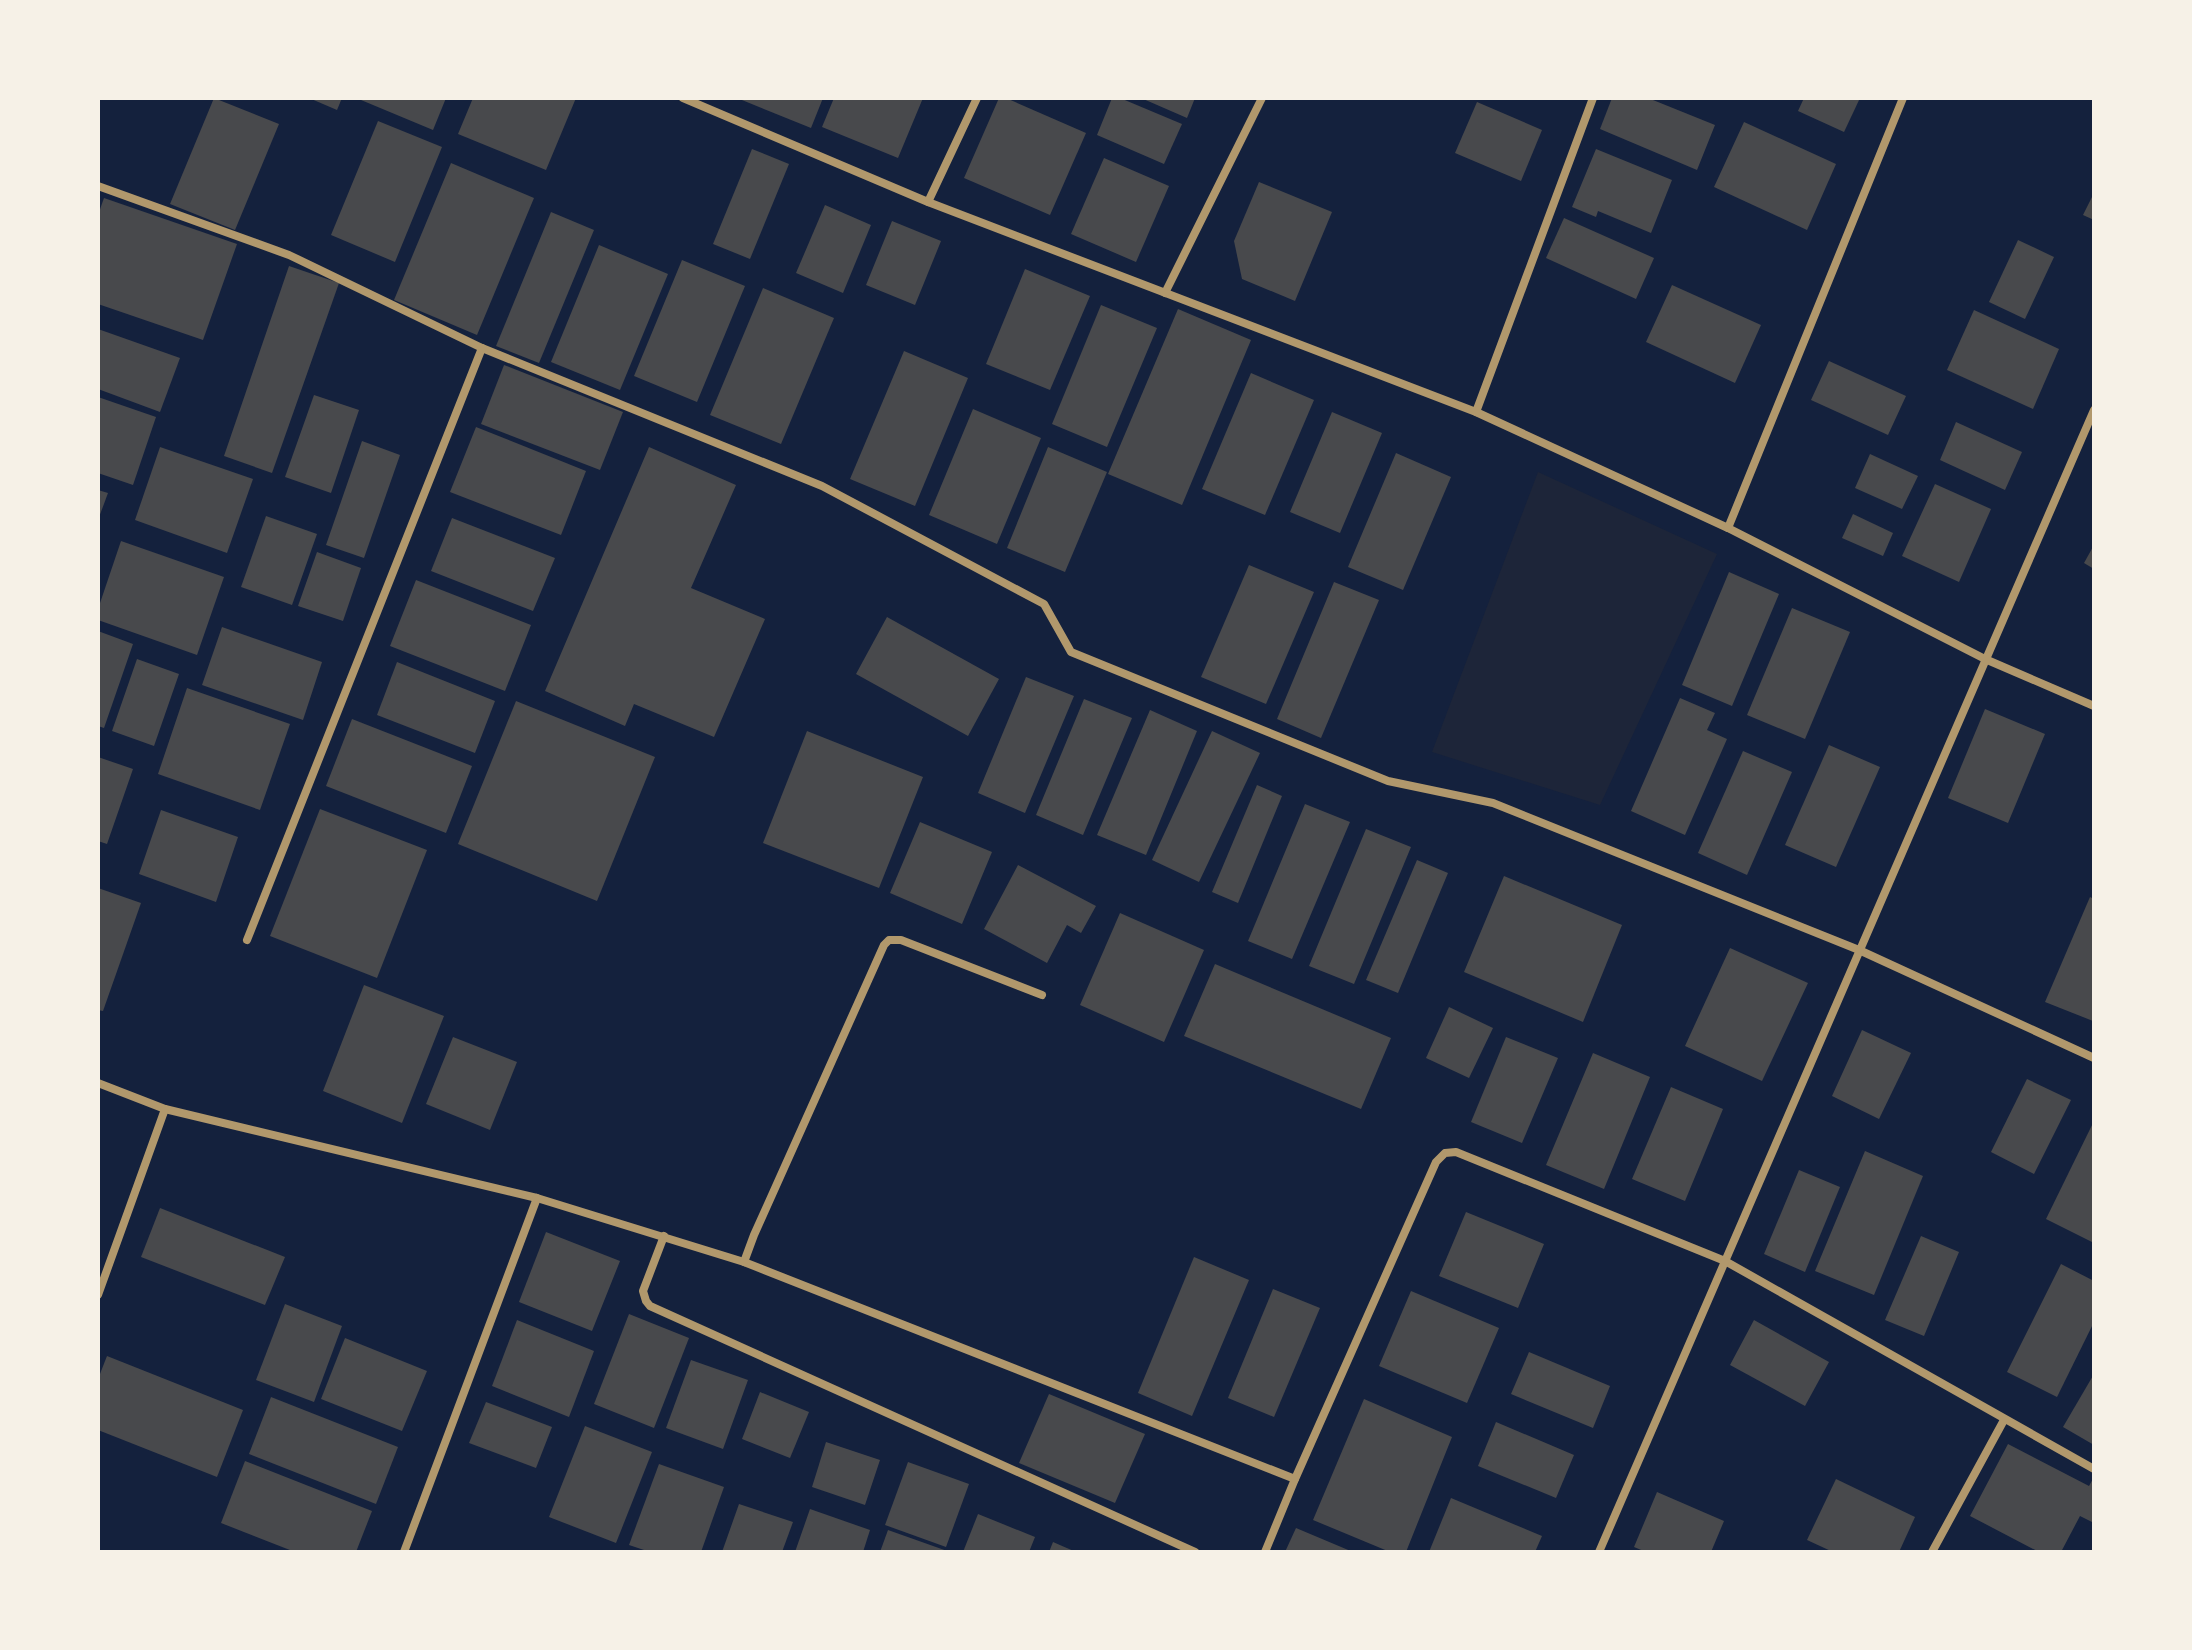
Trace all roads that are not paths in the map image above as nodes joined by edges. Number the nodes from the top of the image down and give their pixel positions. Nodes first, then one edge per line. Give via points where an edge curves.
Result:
1 (977, 98) edge
2 (1262, 98) edge
3 (1593, 98) edge
4 (1903, 98) edge
5 (687, 99) edge
6 (98, 186) edge
7 (928, 202) junction
8 (1165, 293) junction
9 (482, 348) junction
10 (2094, 410) edge
11 (1476, 412) junction
12 (1728, 528) junction
13 (1985, 659) junction
14 (2094, 706) edge
15 (247, 940) dead end
16 (1859, 950) junction
17 (1042, 995) dead end
18 (2094, 1058) edge
19 (98, 1083) edge
20 (165, 1109) junction
21 (537, 1198) junction
22 (664, 1236) junction
23 (1725, 1261) junction
24 (744, 1262) junction
25 (98, 1295) edge
26 (2004, 1420) junction
27 (2094, 1469) edge
28 (1295, 1479) junction
29 (404, 1552) edge
30 (1195, 1552) edge
31 (1265, 1552) edge
32 (1599, 1552) edge
33 (1932, 1552) edge

1 - 7 street
2 - 8 street
3 - 11 street
4 - 12 street
5 - 7 street
6 - 9 street via 289,255
7 - 8 street
8 - 11 street
9 - 15 street
9 - 16 street via 822,486 1044,604 1071,652 1388,781 1493,803
10 - 13 street
11 - 12 street
12 - 13 street
13 - 14 street
13 - 16 street
16 - 18 street
16 - 23 street
17 - 24 street via 901,940 889,940
19 - 20 street
20 - 21 street
20 - 25 street
21 - 22 street
21 - 29 street
22 - 24 street
22 - 30 street via 643,1291 650,1306
23 - 26 street
23 - 28 street via 1467,1154 1445,1153 1432,1170
23 - 32 street
24 - 28 street
26 - 27 street
26 - 33 street
28 - 31 street

